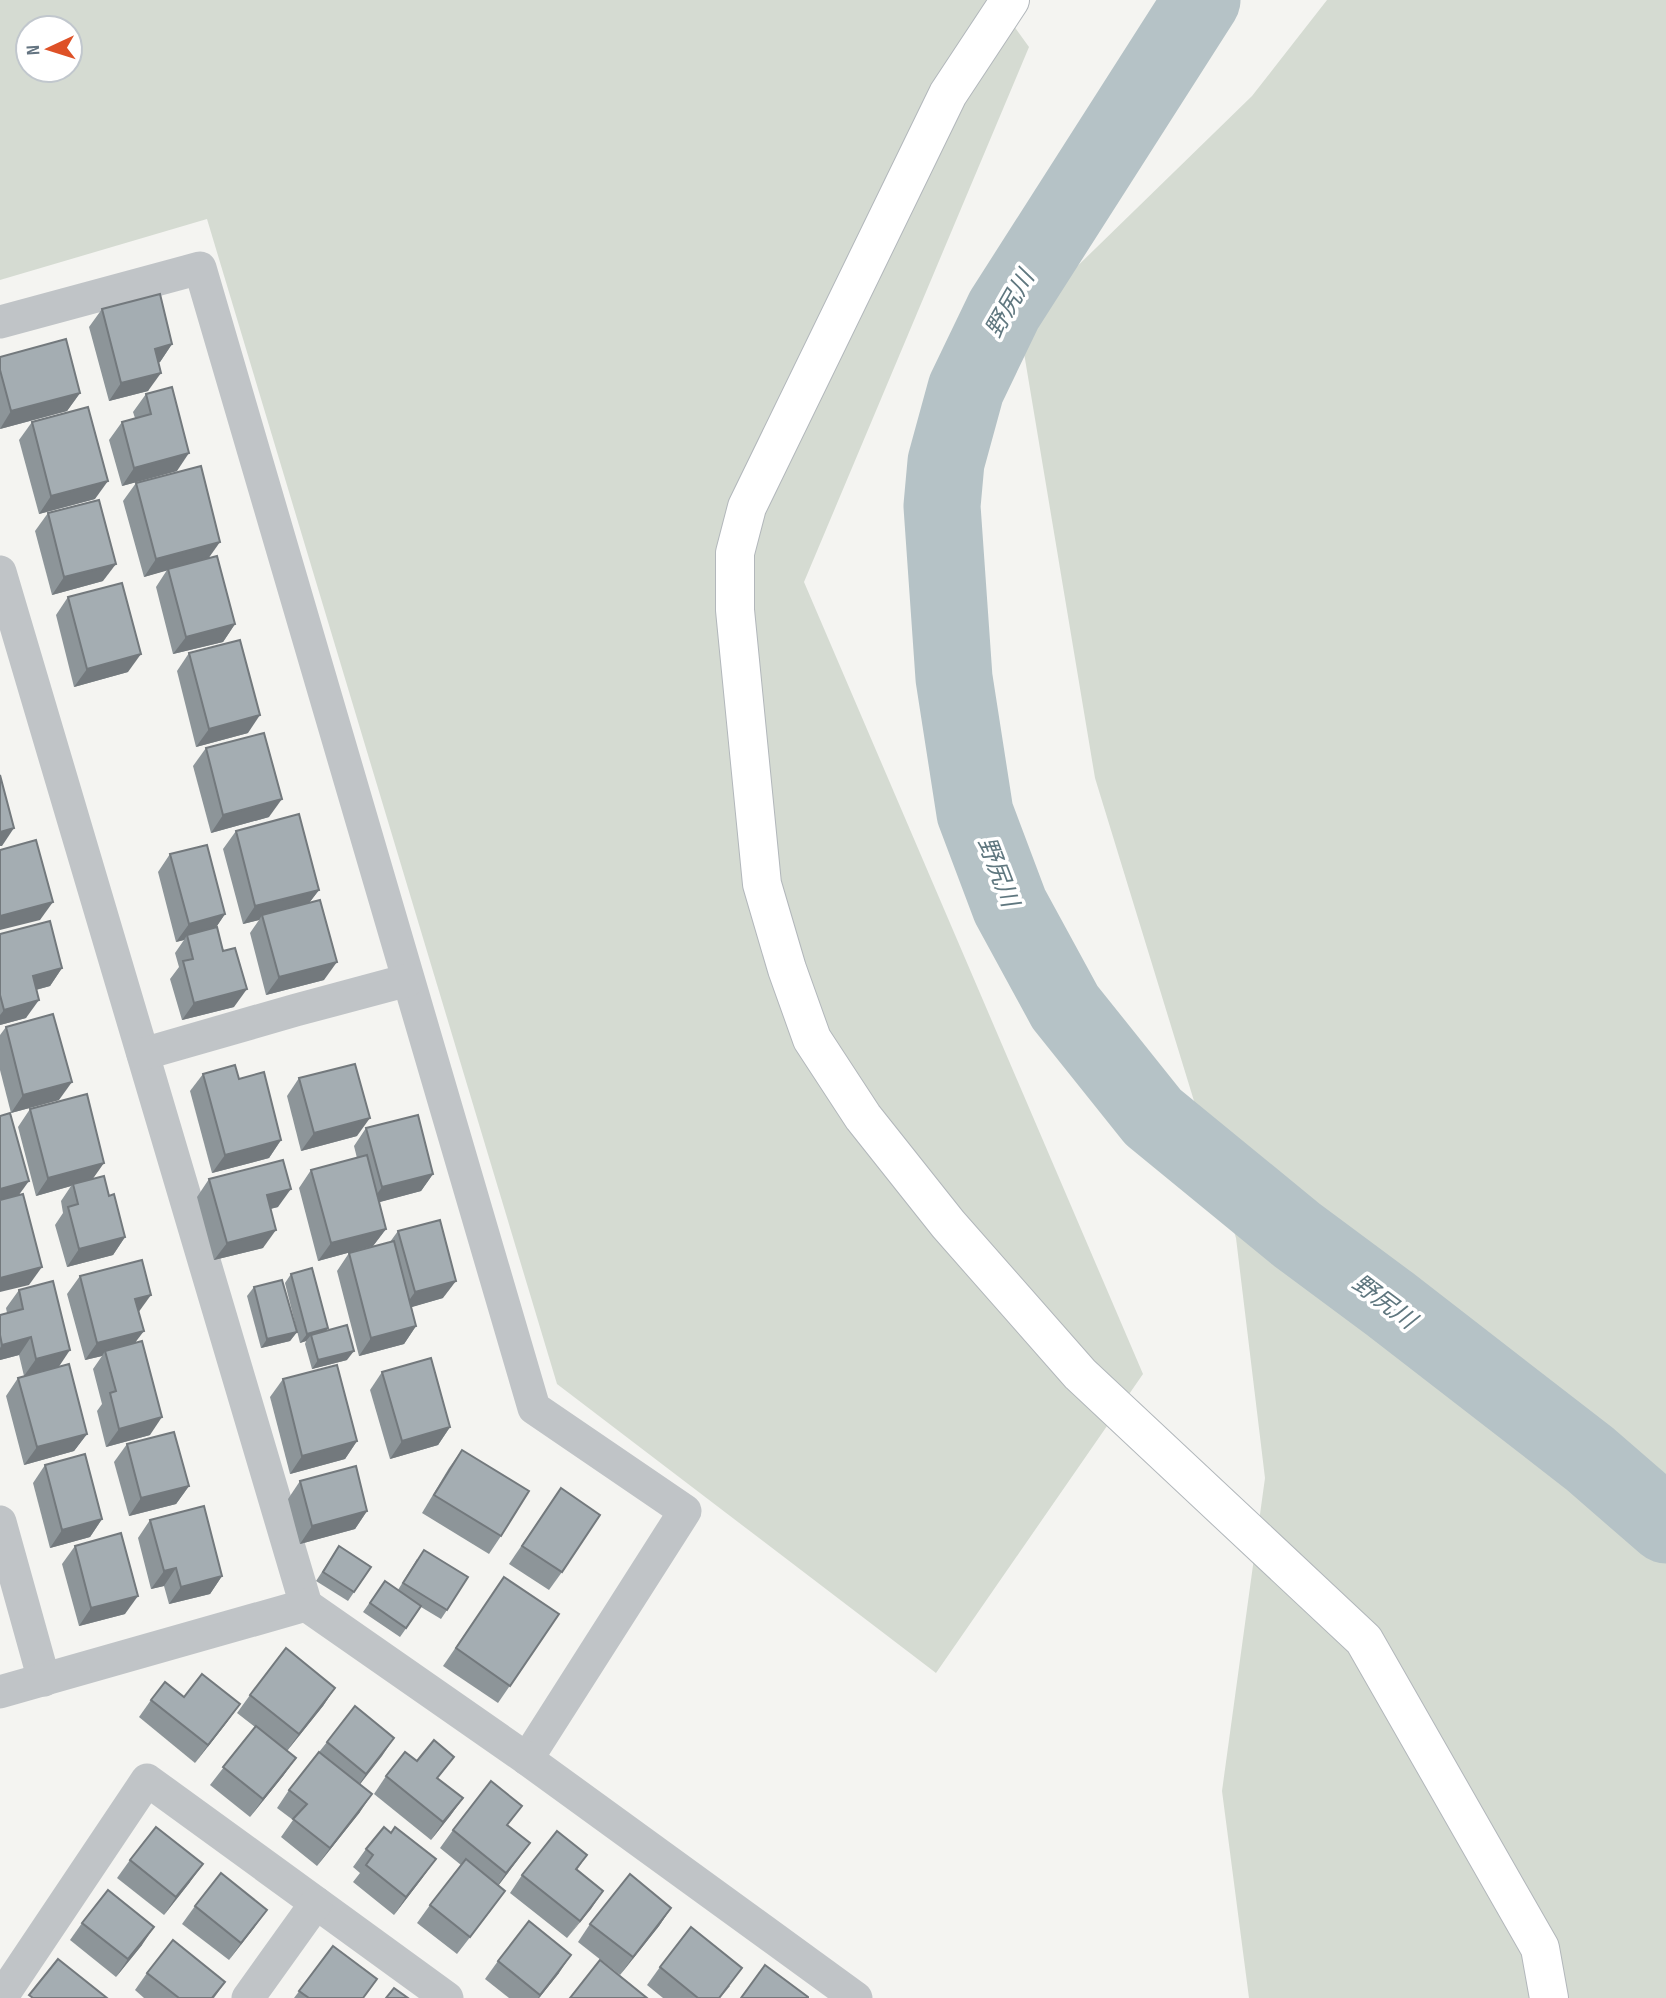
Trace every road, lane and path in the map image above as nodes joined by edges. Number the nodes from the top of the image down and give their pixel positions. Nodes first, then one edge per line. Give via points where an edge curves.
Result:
1 (1010, 0) edge
2 (0, 322) edge
3 (0, 572) edge
4 (408, 980) junction
5 (143, 1054) junction
6 (0, 1522) edge
7 (306, 1605) junction
8 (44, 1680) junction
9 (0, 1692) edge
10 (527, 1759) junction
11 (316, 1903) junction
12 (1, 1998) edge
13 (248, 1998) edge
14 (447, 1998) edge
15 (856, 1998) edge
16 (1549, 1998) edge

1 - 16 street via 948,93 747,507 735,553 735,610 762,884 812,1039 863,1117 948,1224 1080,1374 1364,1640 1540,1948
2 - 4 street via 200,268
3 - 5 street
4 - 5 street
4 - 10 street via 534,1408 685,1511
5 - 7 street
6 - 8 street
7 - 8 street
7 - 10 street
8 - 9 street
10 - 15 street
11 - 12 street via 147,1780
11 - 13 street
11 - 14 street

